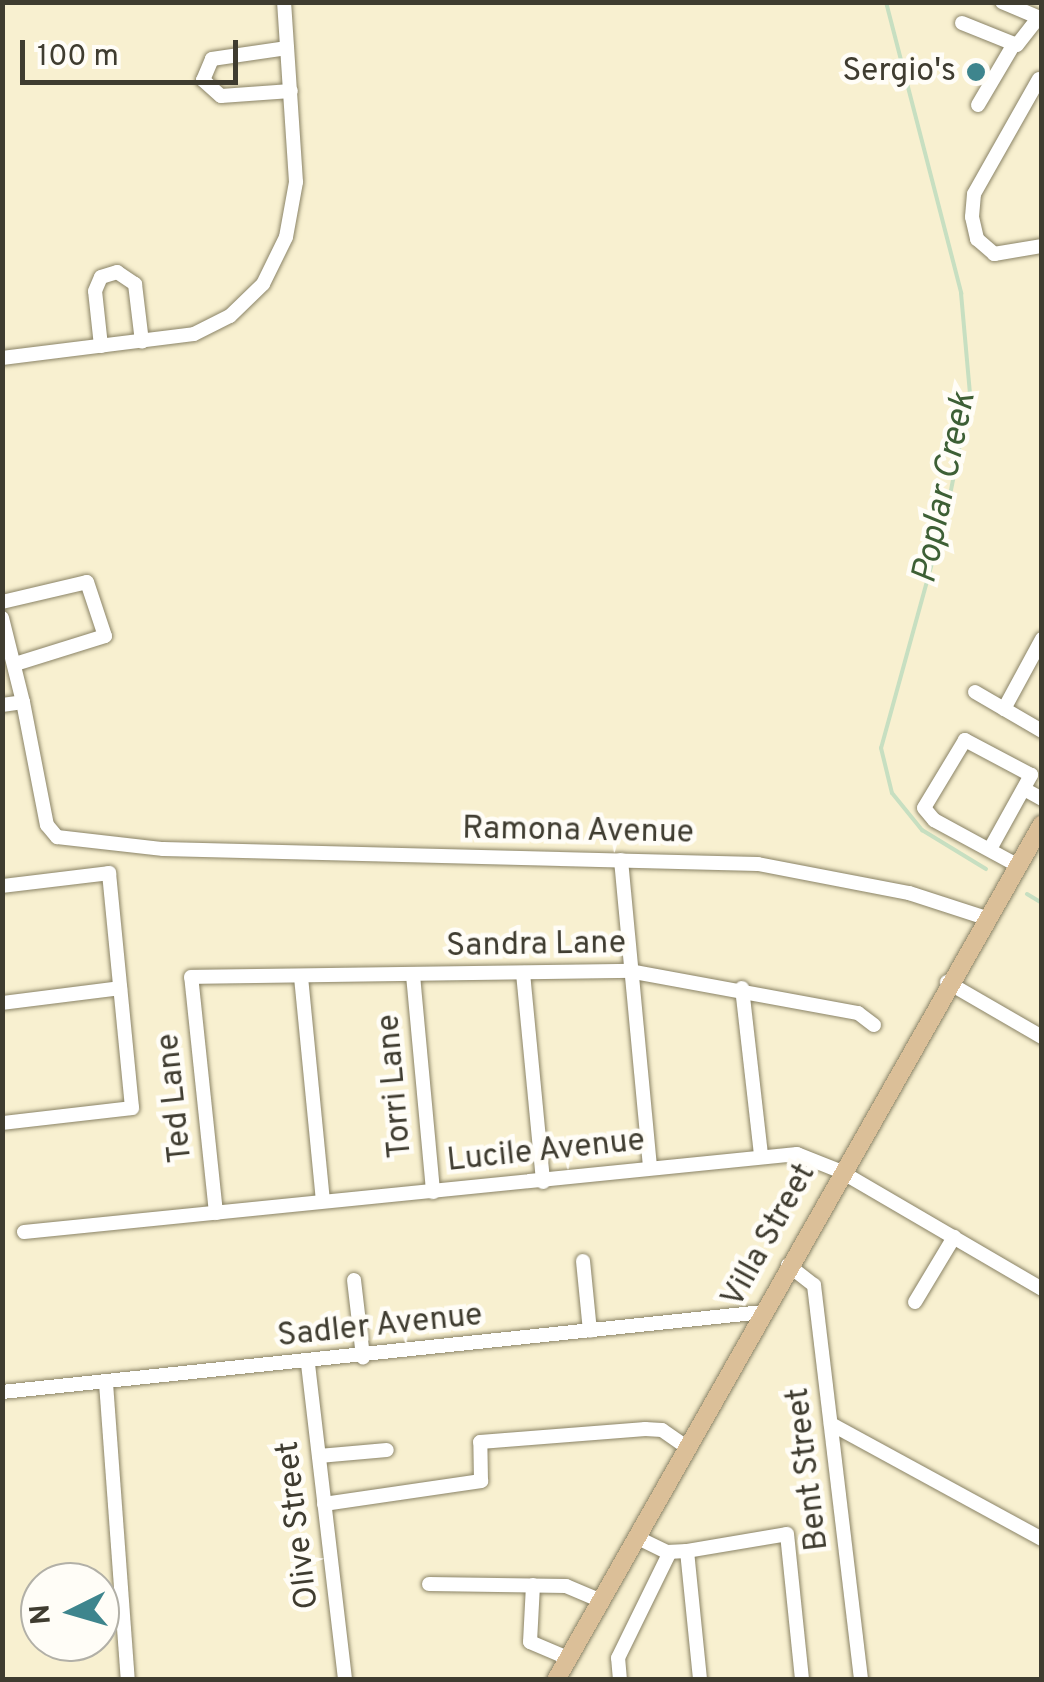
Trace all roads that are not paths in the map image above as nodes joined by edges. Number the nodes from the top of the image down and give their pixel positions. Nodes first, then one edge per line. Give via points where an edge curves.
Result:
1 (284, 2) edge
2 (1002, 2) edge
3 (1040, 19) edge
4 (962, 23) dead end
5 (1014, 44) junction
6 (288, 48) junction
7 (1039, 79) dead end
8 (291, 91) junction
9 (978, 105) dead end
10 (1042, 246) edge
11 (142, 342) junction
12 (100, 346) junction
13 (2, 358) edge
14 (2, 602) edge
15 (2, 618) edge
16 (1042, 639) edge
17 (15, 664) junction
18 (975, 692) dead end
19 (23, 702) junction
20 (2, 705) edge
21 (1004, 709) junction
22 (1042, 731) edge
23 (1024, 789) junction
24 (1042, 798) edge
25 (1042, 824) edge
26 (990, 849) junction
27 (620, 860) junction
28 (1017, 865) junction
29 (2, 886) edge
30 (986, 918) junction
31 (630, 971) junction
32 (524, 973) junction
33 (413, 975) junction
34 (301, 977) junction
35 (190, 978) joint
36 (947, 982) junction
37 (120, 988) junction
38 (742, 988) junction
39 (2, 1003) edge
40 (874, 1025) dead end
41 (1042, 1036) edge
42 (2, 1123) edge
43 (760, 1156) junction
44 (650, 1168) junction
45 (840, 1171) junction
46 (543, 1182) junction
47 (432, 1192) junction
48 (323, 1201) junction
49 (216, 1213) junction
50 (24, 1232) dead end
51 (954, 1237) junction
52 (583, 1261) dead end
53 (788, 1265) junction
54 (354, 1280) dead end
55 (1042, 1288) edge
56 (915, 1302) dead end
57 (763, 1312) junction
58 (590, 1332) junction
59 (363, 1357) junction
60 (308, 1364) junction
61 (106, 1383) junction
62 (2, 1392) edge
63 (831, 1424) junction
64 (688, 1448) junction
65 (386, 1450) dead end
66 (319, 1456) junction
67 (324, 1504) junction
68 (636, 1537) junction
69 (1042, 1540) edge
70 (689, 1548) junction
71 (670, 1552) junction
72 (429, 1584) dead end
73 (533, 1585) junction
74 (597, 1600) junction
75 (566, 1657) junction
76 (128, 1680) edge
77 (345, 1680) edge
78 (556, 1680) edge
79 (620, 1680) edge
80 (700, 1680) edge
81 (802, 1680) edge
82 (860, 1680) edge

1 - 6 street
2 - 3 street
3 - 5 street
4 - 5 street
5 - 9 street
6 - 8 street
6 - 8 street via 212,60 203,80 221,96
7 - 10 street via 974,194 972,217 977,239 994,254
8 - 11 street via 294,205 274,266 230,316 194,334
11 - 12 street
11 - 12 street via 135,284 117,272 101,277 96,290
12 - 13 street
14 - 17 street via 87,582 105,636
15 - 17 street
16 - 21 street
17 - 19 street
18 - 21 street
19 - 20 street
19 - 27 street, Ramona Avenue via 47,825 57,836 162,849
21 - 22 street
23 - 24 street
23 - 26 street
23 - 26 street via 1031,776 965,740 924,808
25 - 28 main road, Villa Street
26 - 28 street
27 - 30 street, Ramona Avenue via 774,867 909,893
27 - 31 street
28 - 30 main road, Villa Street
29 - 37 street via 109,874
30 - 36 main road, Villa Street
31 - 32 street, Sandra Lane
31 - 38 street, Sandra Lane
31 - 44 street
32 - 33 street, Sandra Lane
32 - 46 street
33 - 34 street, Sandra Lane
33 - 47 street, Torri Lane
34 - 35 street, Sandra Lane
34 - 48 street
35 - 49 street, Ted Lane
36 - 41 street
36 - 45 main road, Villa Street
37 - 39 street
37 - 42 street via 132,1108
38 - 40 street, Sandra Lane via 858,1014
38 - 43 street
43 - 44 street, Lucile Avenue
43 - 45 street, Lucile Avenue via 797,1154
44 - 46 street, Lucile Avenue
45 - 51 street, Lucile Avenue
45 - 53 main road, Villa Street
46 - 47 street, Lucile Avenue
47 - 48 street, Lucile Avenue
48 - 49 street, Lucile Avenue
49 - 50 street, Lucile Avenue
51 - 55 street, Lucile Avenue
51 - 56 street
52 - 58 street
53 - 57 main road, Villa Street
53 - 63 street, Bent Street via 814,1285
54 - 59 street
57 - 58 street, Sadler Avenue
57 - 64 main road, Villa Street
58 - 59 street, Sadler Avenue
59 - 60 street, Sadler Avenue
60 - 61 street, Sadler Avenue
60 - 66 street, Olive Street
61 - 62 street, Sadler Avenue
61 - 76 street
63 - 69 street
63 - 82 street, Bent Street
64 - 67 street via 662,1430 645,1428 480,1442 480,1481
64 - 68 main road, Villa Street
65 - 66 street
66 - 67 street, Olive Street
67 - 77 street, Olive Street
68 - 71 street
68 - 74 main road, Villa Street
70 - 71 street
70 - 80 street
70 - 81 street via 787,1534
71 - 79 street via 618,1658
72 - 73 street
73 - 74 street via 566,1586
73 - 75 street via 530,1642
74 - 75 main road, Villa Street
75 - 78 main road, Villa Street

